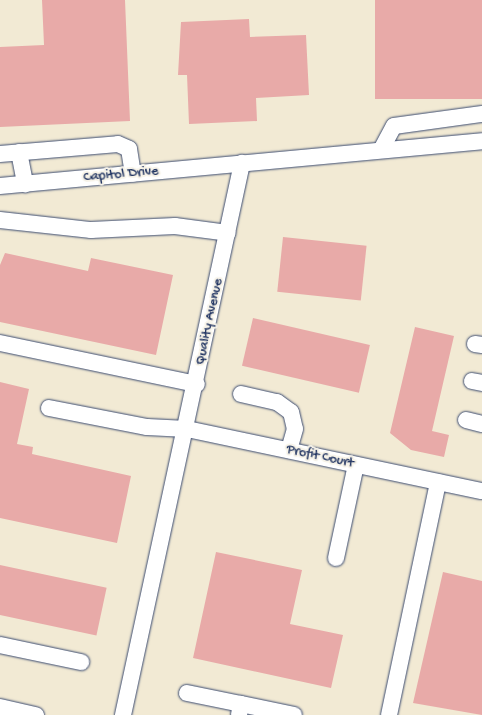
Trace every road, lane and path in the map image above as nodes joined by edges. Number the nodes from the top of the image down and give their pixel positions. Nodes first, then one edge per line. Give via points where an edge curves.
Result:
1 (482, 114) edge
2 (482, 140) edge
3 (381, 150) junction
4 (19, 152) junction
5 (0, 154) edge
6 (242, 163) junction
7 (133, 174) junction
8 (25, 184) junction
9 (0, 186) edge
10 (0, 220) edge
11 (228, 233) junction
12 (0, 343) edge
13 (197, 384) junction
14 (240, 394) dead end
15 (49, 408) dead end
16 (187, 429) junction
17 (289, 450) junction
18 (356, 465) junction
19 (445, 483) junction
20 (482, 491) edge
21 (336, 558) dead end
22 (0, 645) edge
23 (81, 662) dead end
24 (187, 693) dead end
25 (0, 707) edge
26 (240, 710) edge
27 (36, 715) edge
28 (123, 715) edge
29 (294, 715) edge
30 (389, 715) edge

1 - 3 street via 394,126
2 - 3 street
3 - 6 street
4 - 5 street
4 - 7 street via 118,144 129,149
4 - 8 street
6 - 7 street, Capitol Drive
6 - 11 street, Quality Avenue
7 - 8 street, Capitol Drive
8 - 9 street, Capitol Drive
10 - 11 street via 91,230 175,226
11 - 13 street, Quality Avenue
12 - 13 street
13 - 16 street, Quality Avenue
14 - 17 street via 277,402 292,412 295,429
15 - 16 street, Profit Court via 147,427
16 - 17 street, Profit Court
16 - 28 street, Quality Avenue
17 - 18 street, Profit Court
18 - 19 street, Profit Court
18 - 21 street
19 - 20 street, Profit Court
19 - 30 street
22 - 23 street
24 - 26 street
25 - 27 street
26 - 29 street

